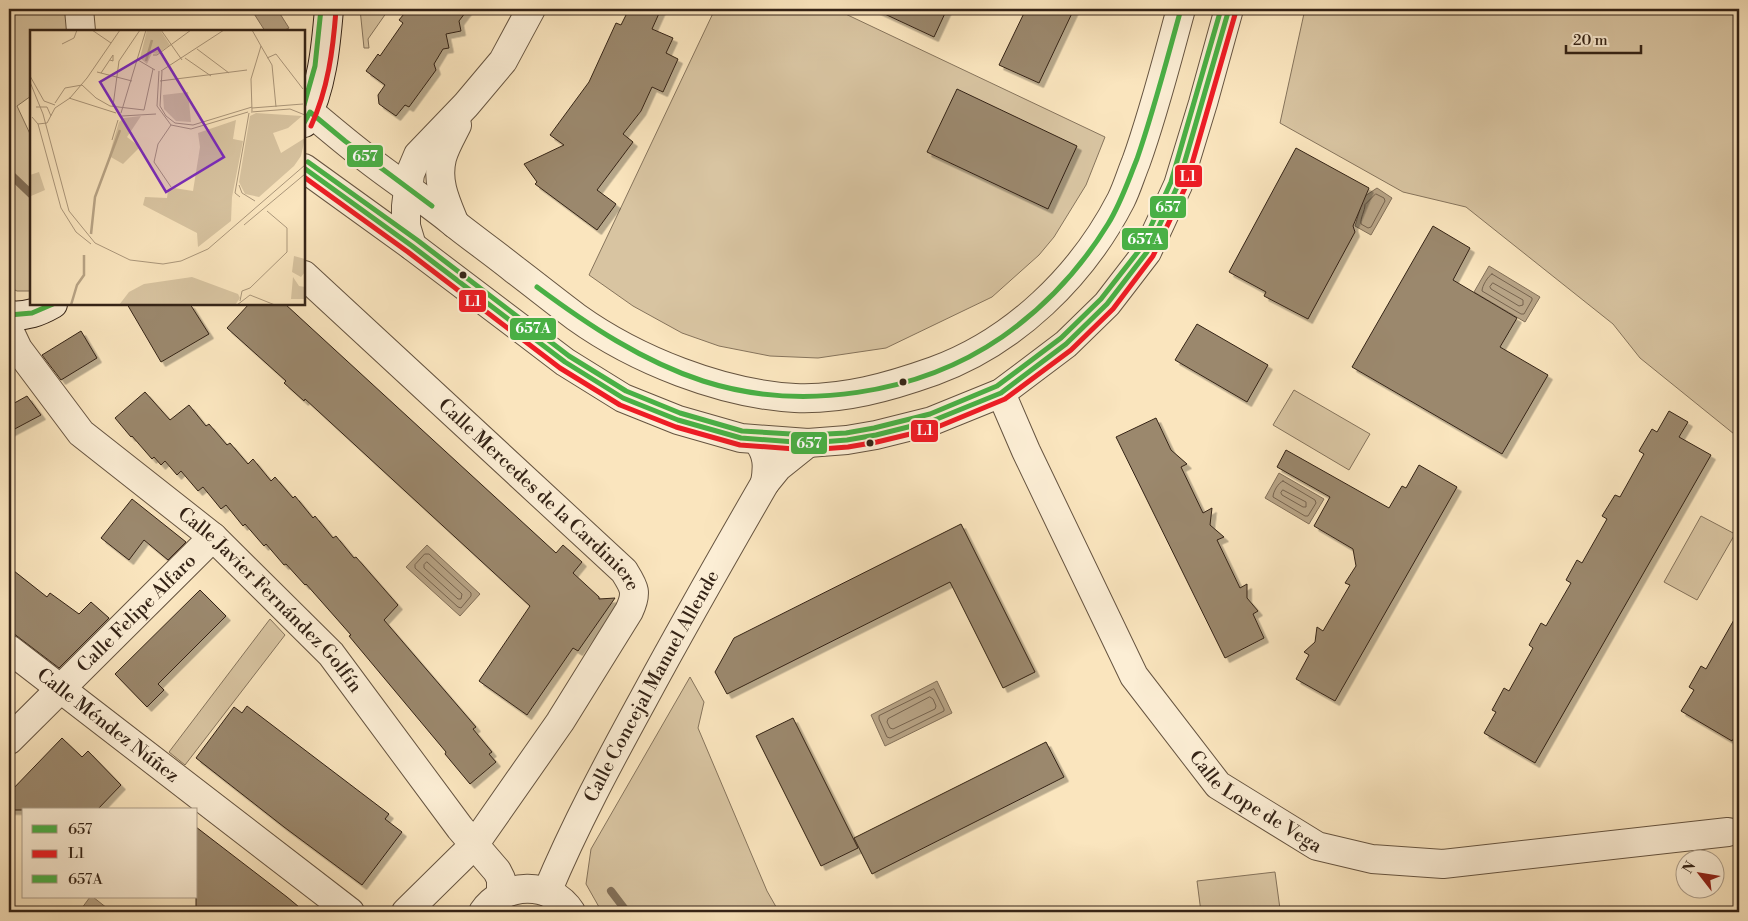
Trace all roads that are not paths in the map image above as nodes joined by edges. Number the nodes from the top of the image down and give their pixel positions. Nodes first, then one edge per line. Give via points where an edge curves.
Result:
1 (79, 9) edge
2 (329, 9) edge
3 (531, 9) edge
4 (1181, 9) edge
5 (1229, 9) edge
6 (81, 30) edge
7 (466, 105) junction
8 (307, 117) edge
9 (418, 155) junction
10 (370, 162) junction
11 (305, 169) edge
12 (408, 188) junction
13 (456, 225) junction
14 (412, 246) junction
15 (305, 276) edge
16 (51, 305) edge
17 (9, 315) edge
18 (9, 330) edge
19 (1001, 393) junction
20 (757, 440) junction
21 (808, 443) junction
22 (765, 483) junction
23 (212, 537) junction
24 (9, 649) edge
25 (61, 689) junction
26 (9, 740) edge
27 (1728, 832) dead end
28 (474, 845) junction
29 (546, 892) junction
30 (492, 903) edge
31 (350, 912) edge
32 (406, 912) edge
33 (571, 912) edge

1 - 6 street
2 - 8 street via 326,54
3 - 7 street via 503,60
4 - 13 street via 1146,133 1122,199 1085,258 1035,311 980,351 888,386 861,393 797,398 766,395 703,380 637,354 578,318
5 - 19 street via 1178,185 1147,252 1107,304 1066,344
7 - 9 street
7 - 13 street via 442,158 440,180
8 - 10 street
9 - 10 street via 392,163
9 - 12 street
10 - 12 street
11 - 14 street
12 - 13 street
12 - 14 street via 406,226
14 - 20 street via 565,362 623,398 709,430
15 - 28 street, Calle Mercedes de la Cardiniere via 624,571 631,582 635,598 629,611 560,722
16 - 17 street via 28,315
18 - 23 street, Calle Javier Fernández Golfín via 18,349 81,433
19 - 21 street via 932,421 876,435
19 - 27 street, Calle Lope de Vega via 1134,676 1218,785 1316,846 1372,859 1443,864
20 - 21 street
20 - 22 street, Calle Concejal Manuel Allende via 766,456
21 - 22 street, Calle Concejal Manuel Allende via 778,467
22 - 29 street, Calle Concejal Manuel Allende via 592,794
23 - 25 street, Calle Felipe Alfaro
23 - 28 street, Calle Javier Fernández Golfín via 331,654
24 - 25 street, Calle Méndez Núñez
25 - 26 street, Calle Felipe Alfaro
25 - 31 street, Calle Méndez Núñez
28 - 30 street, Calle Javier Fernández Golfín via 501,879
28 - 32 street, Calle Mercedes de la Cardiniere
29 - 30 street via 531,888 511,890
29 - 33 street

